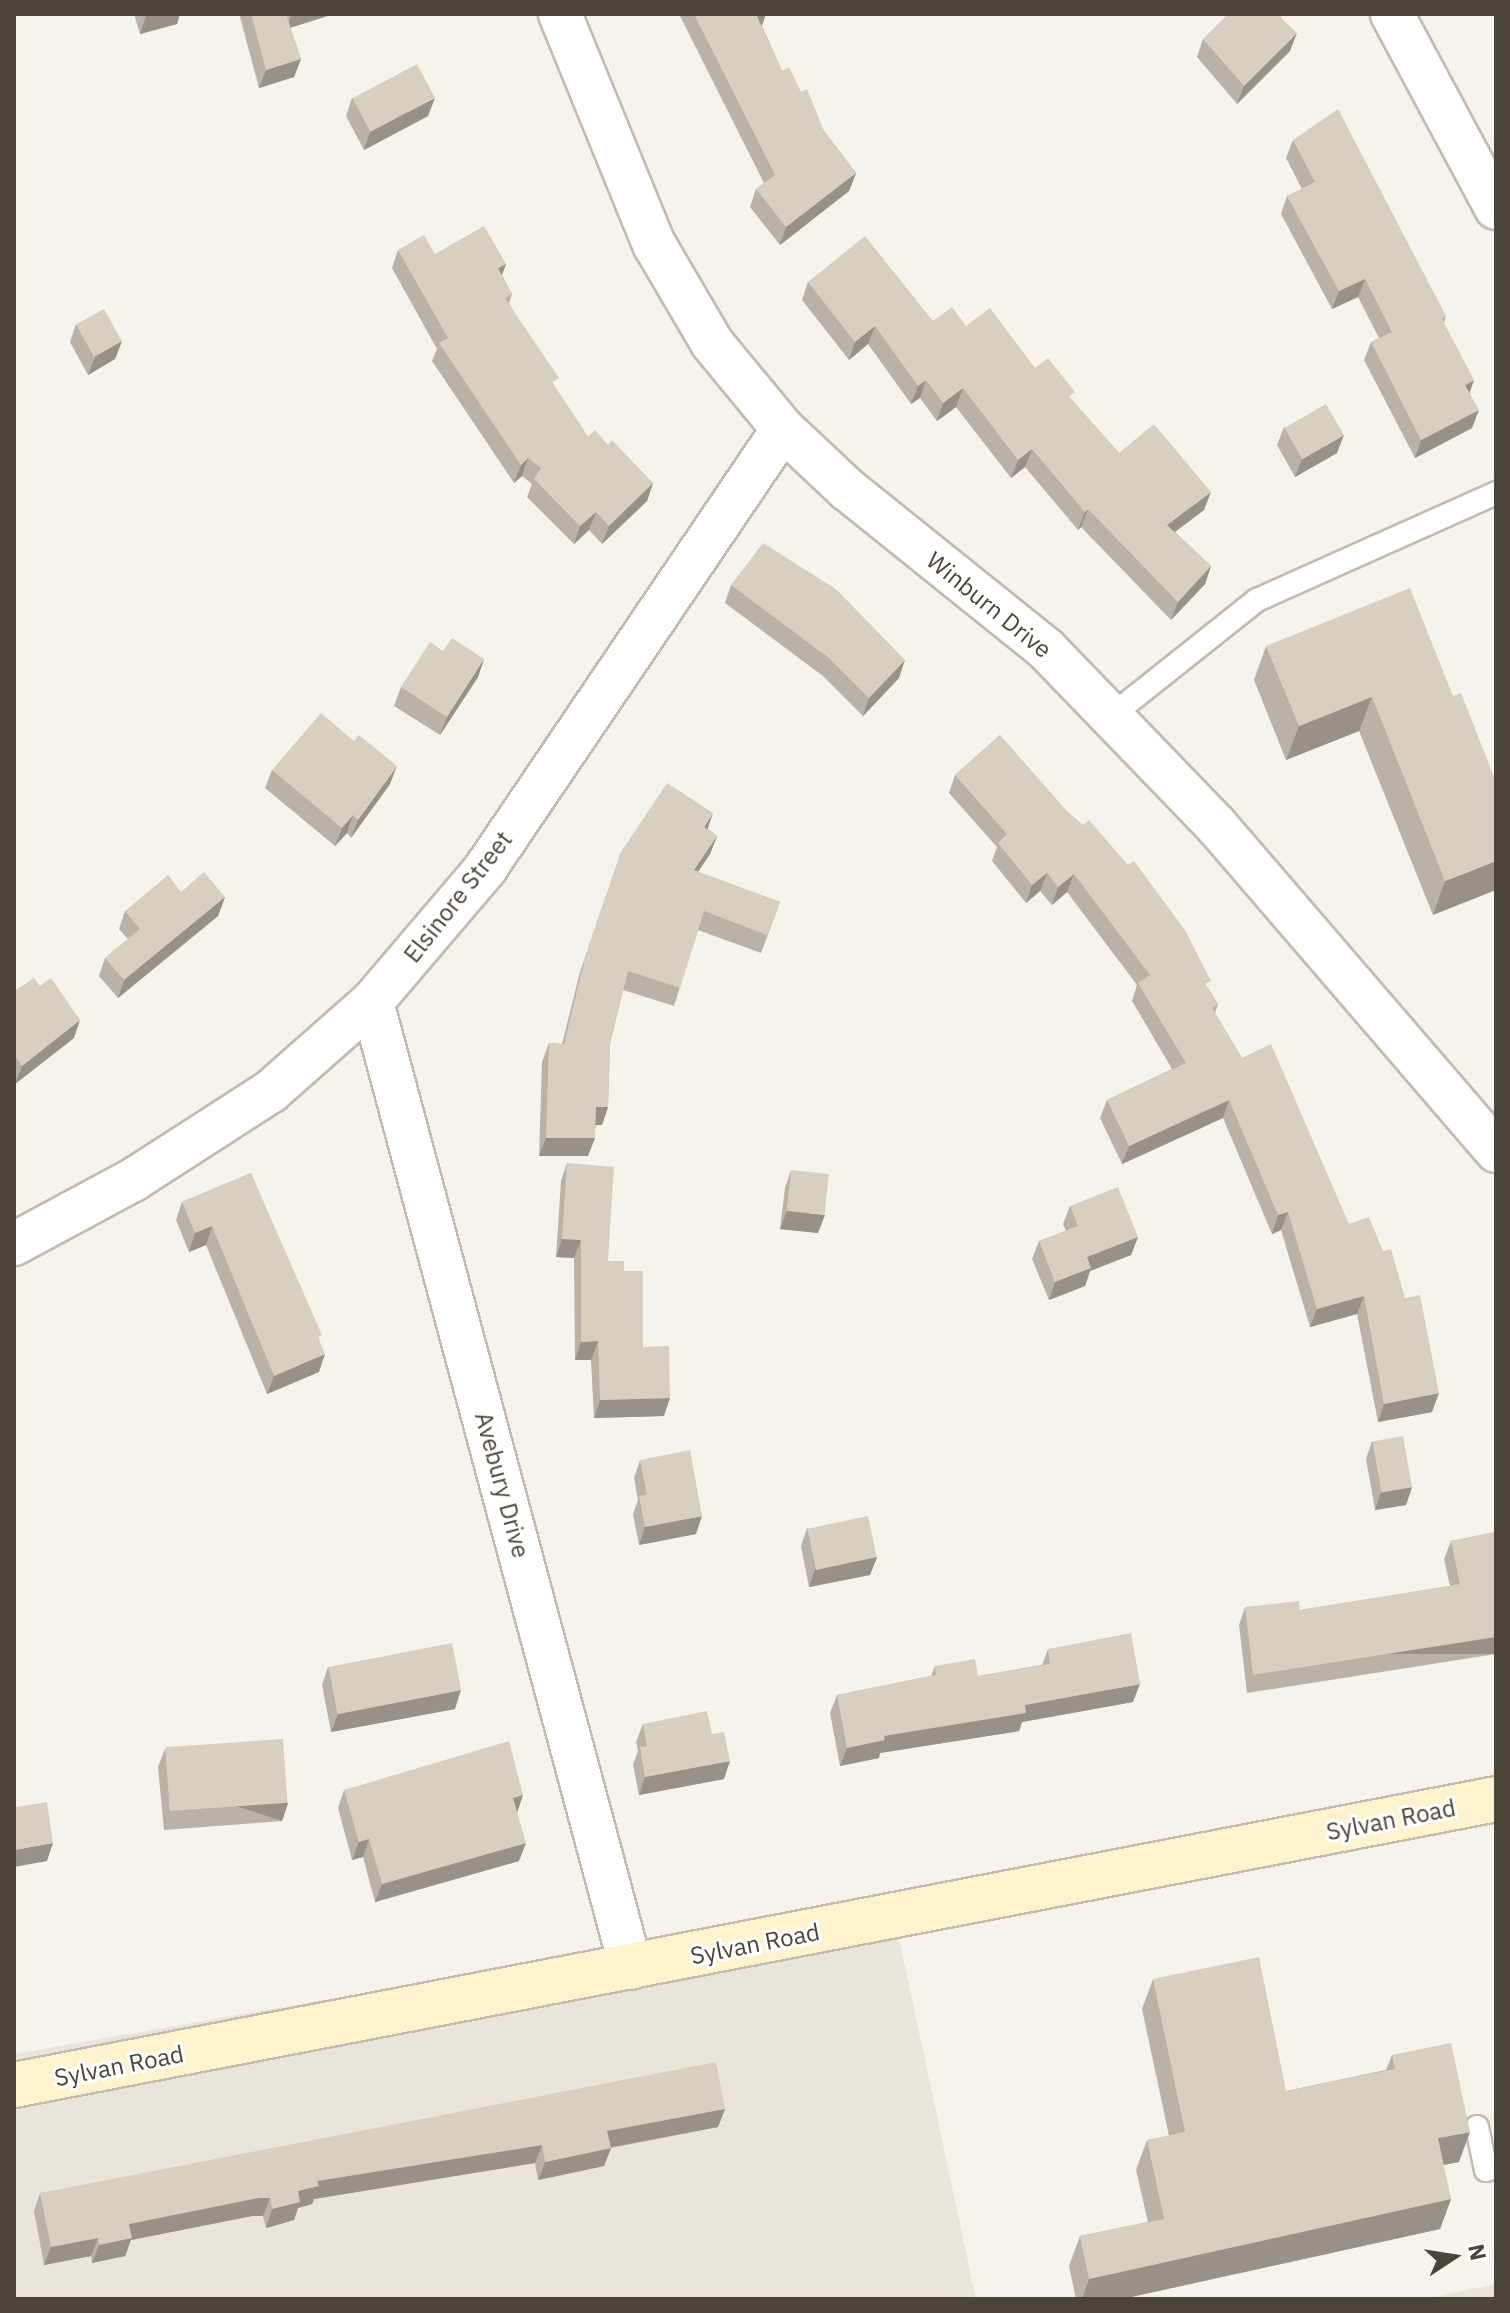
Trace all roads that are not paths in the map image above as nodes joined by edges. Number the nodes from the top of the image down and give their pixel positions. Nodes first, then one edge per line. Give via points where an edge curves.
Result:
1 (560, 14) edge
2 (1392, 14) edge
3 (1496, 208) edge
4 (783, 429) junction
5 (1496, 493) edge
6 (1111, 716) junction
7 (372, 1002) junction
8 (1496, 1151) edge
9 (14, 1244) edge
10 (1496, 1799) edge
11 (631, 1968) junction
12 (14, 2085) edge
13 (1477, 2127) dead end
14 (1496, 2167) edge

1 - 4 street, Winburn Drive via 654,244 712,343
2 - 3 street
4 - 6 street, Winburn Drive via 847,489 1046,649
4 - 7 street, Elsinore Street via 485,869
5 - 6 lane via 1257,600
6 - 8 street, Winburn Drive via 1216,825
7 - 9 street, Elsinore Street via 271,1091 133,1180
7 - 11 street, Avebury Drive
10 - 11 main road, Sylvan Road
11 - 12 main road, Sylvan Road
13 - 14 lane via 1486,2170

